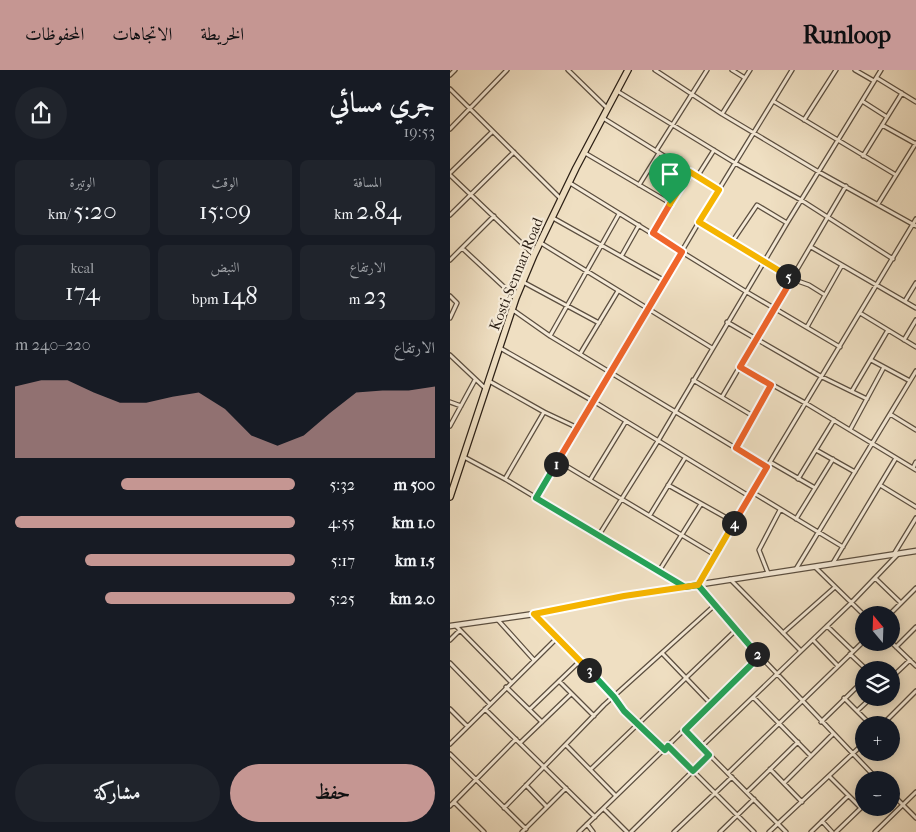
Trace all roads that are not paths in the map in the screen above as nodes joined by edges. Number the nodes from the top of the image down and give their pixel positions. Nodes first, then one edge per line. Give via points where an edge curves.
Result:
1 (455, 70) edge
2 (508, 70) edge
3 (568, 70) edge
4 (628, 70) edge
5 (655, 70) edge
6 (707, 70) edge
7 (732, 70) edge
8 (750, 70) edge
9 (791, 70) edge
10 (836, 70) edge
11 (855, 70) edge
12 (881, 70) edge
13 (450, 75) edge
14 (745, 78) junction
15 (875, 80) junction
16 (450, 89) edge
17 (617, 91) junction
18 (902, 93) junction
19 (692, 94) junction
20 (916, 96) edge
21 (773, 101) junction
22 (862, 101) junction
23 (915, 101) edge
24 (607, 108) junction
25 (470, 110) junction
26 (722, 114) junction
27 (887, 117) junction
28 (602, 118) junction
29 (804, 120) junction
30 (672, 124) junction
31 (882, 125) junction
32 (450, 128) edge
33 (492, 132) junction
34 (754, 133) junction
35 (838, 140) junction
36 (916, 144) edge
37 (714, 150) junction
38 (514, 152) junction
39 (658, 152) junction
40 (584, 153) junction
41 (863, 156) junction
42 (735, 163) junction
43 (690, 172) junction
44 (819, 172) junction
45 (450, 174) edge
46 (896, 175) junction
47 (698, 177) junction
48 (569, 182) junction
49 (639, 185) junction
50 (846, 186) junction
51 (719, 190) junction
52 (471, 194) junction
53 (561, 199) junction
54 (801, 200) junction
55 (670, 204) junction
56 (878, 204) junction
57 (619, 214) junction
58 (450, 215) edge
59 (494, 216) junction
60 (552, 217) junction
61 (828, 217) junction
62 (916, 219) edge
63 (699, 222) junction
64 (787, 223) junction
65 (638, 225) junction
66 (915, 225) edge
67 (653, 233) junction
68 (732, 242) junction
69 (540, 243) junction
70 (601, 244) junction
71 (811, 246) junction
72 (462, 248) junction
73 (682, 252) junction
74 (534, 255) junction
75 (622, 255) junction
76 (892, 258) junction
77 (450, 260) edge
78 (764, 262) junction
79 (842, 265) junction
80 (586, 271) junction
81 (792, 279) junction
82 (665, 281) junction
83 (523, 282) junction
84 (916, 283) edge
85 (876, 285) junction
86 (618, 291) junction
87 (746, 291) junction
88 (825, 295) junction
89 (450, 296) edge
90 (516, 298) junction
91 (905, 301) junction
92 (567, 306) junction
93 (916, 308) edge
94 (775, 309) junction
95 (512, 310) junction
96 (648, 310) junction
97 (860, 313) junction
98 (450, 318) edge
99 (916, 320) edge
100 (727, 322) junction
101 (599, 323) junction
102 (807, 328) junction
103 (888, 330) junction
104 (550, 336) junction
105 (757, 339) junction
106 (904, 340) junction
107 (840, 346) junction
108 (916, 347) edge
109 (500, 348) junction
110 (712, 348) junction
111 (580, 354) junction
112 (450, 355) edge
113 (870, 360) junction
114 (740, 367) junction
115 (884, 367) junction
116 (916, 371) edge
117 (610, 372) junction
118 (822, 377) junction
119 (475, 380) junction
120 (693, 380) junction
121 (489, 381) junction
122 (910, 381) junction
123 (771, 385) junction
124 (486, 389) junction
125 (852, 391) junction
126 (722, 397) junction
127 (867, 399) junction
128 (450, 402) edge
129 (593, 402) junction
130 (806, 404) junction
131 (461, 406) junction
132 (675, 410) junction
133 (544, 412) junction
134 (890, 414) junction
135 (753, 416) junction
136 (834, 420) junction
137 (626, 422) junction
138 (450, 426) edge
139 (578, 428) junction
140 (915, 428) edge
141 (850, 430) junction
142 (658, 441) junction
143 (872, 444) junction
144 (736, 448) junction
145 (816, 450) junction
146 (464, 457) junction
147 (685, 458) junction
148 (896, 458) junction
149 (833, 459) junction
150 (558, 461) junction
151 (770, 462) junction
152 (916, 462) edge
153 (767, 467) junction
154 (914, 469) edge
155 (855, 472) junction
156 (505, 479) junction
157 (798, 479) junction
158 (590, 480) junction
159 (668, 485) junction
160 (880, 485) junction
161 (815, 488) junction
162 (752, 492) junction
163 (450, 496) edge
164 (749, 496) junction
165 (536, 498) junction
166 (621, 499) junction
167 (701, 504) junction
168 (916, 507) edge
169 (780, 510) junction
170 (650, 516) junction
171 (916, 518) edge
172 (796, 519) junction
173 (734, 522) junction
174 (819, 533) junction
175 (600, 535) junction
176 (682, 535) junction
177 (843, 547) junction
178 (916, 551) edge
179 (896, 554) junction
180 (715, 555) junction
181 (833, 564) junction
182 (815, 566) junction
183 (796, 569) junction
184 (659, 571) junction
185 (768, 573) junction
186 (875, 578) junction
187 (730, 579) junction
188 (698, 585) junction
189 (685, 587) junction
190 (835, 587) junction
191 (916, 588) edge
192 (851, 603) junction
193 (901, 603) junction
194 (715, 605) junction
195 (898, 606) edge
196 (855, 607) edge
197 (534, 614) junction
198 (498, 620) junction
199 (453, 626) edge
200 (827, 626) junction
201 (916, 628) edge
202 (460, 630) junction
203 (736, 630) junction
204 (783, 633) junction
205 (557, 638) junction
206 (450, 640) edge
207 (812, 640) junction
208 (900, 642) edge
209 (855, 650) edge
210 (900, 650) edge
211 (801, 651) junction
212 (852, 653) junction
213 (662, 654) junction
214 (760, 656) junction
215 (534, 660) junction
216 (580, 660) junction
217 (910, 660) junction
218 (859, 661) edge
219 (450, 663) edge
220 (838, 666) junction
221 (916, 666) edge
222 (900, 669) edge
223 (777, 674) junction
224 (685, 678) junction
225 (511, 682) junction
226 (559, 682) junction
227 (506, 687) junction
228 (855, 688) edge
229 (916, 691) edge
230 (571, 694) junction
231 (614, 697) junction
232 (753, 697) junction
233 (844, 698) junction
234 (802, 700) junction
235 (490, 704) junction
236 (711, 704) junction
237 (862, 706) edge
238 (450, 709) edge
239 (485, 709) junction
240 (530, 709) junction
241 (857, 711) junction
242 (594, 716) junction
243 (862, 716) edge
244 (891, 716) edge
245 (542, 722) junction
246 (638, 722) junction
247 (821, 722) junction
248 (779, 723) junction
249 (467, 726) junction
250 (685, 730) junction
251 (833, 734) junction
252 (516, 738) junction
253 (798, 742) junction
254 (520, 743) junction
255 (450, 744) edge
256 (566, 745) junction
257 (701, 747) junction
258 (666, 748) junction
259 (855, 751) edge
260 (450, 754) edge
261 (852, 754) junction
262 (709, 755) junction
263 (811, 756) junction
264 (544, 767) junction
265 (590, 769) junction
266 (770, 769) junction
267 (693, 771) junction
268 (869, 771) edge
269 (728, 774) junction
270 (829, 776) junction
271 (732, 777) junction
272 (476, 780) junction
273 (784, 783) junction
274 (526, 785) junction
275 (566, 788) junction
276 (716, 792) junction
277 (747, 792) junction
278 (916, 792) edge
279 (616, 796) junction
280 (848, 796) junction
281 (754, 799) junction
282 (454, 802) junction
283 (802, 802) junction
284 (855, 802) edge
285 (900, 802) edge
286 (903, 805) junction
287 (450, 806) edge
288 (547, 807) junction
289 (504, 808) junction
290 (604, 809) junction
291 (737, 814) junction
292 (855, 814) edge
293 (595, 817) junction
294 (916, 818) edge
295 (822, 821) junction
296 (587, 824) junction
297 (778, 824) junction
298 (526, 829) junction
299 (878, 831) edge
300 (484, 832) edge
301 (522, 832) edge
302 (579, 832) edge
303 (593, 832) edge
304 (629, 832) edge
305 (674, 832) edge
306 (720, 832) edge
307 (754, 832) edge
308 (770, 832) edge
309 (786, 832) edge
310 (811, 832) edge
311 (832, 832) edge
312 (836, 832) edge

1 - 13 street
2 - 25 street
3 - 24 street
4 - 17 highway, Kosti-Sennar Road
5 - 19 street
6 - 19 street
7 - 14 street
8 - 14 street
9 - 21 street
10 - 29 street
11 - 15 street
12 - 15 street
14 - 26 street
15 - 18 street
15 - 22 street
16 - 25 street
17 - 24 highway, Kosti-Sennar Road
17 - 30 street
18 - 23 street
18 - 27 street
19 - 26 street
19 - 30 street
20 - 23 street
21 - 29 street
21 - 34 street
22 - 27 street
22 - 35 street
24 - 28 highway, Kosti-Sennar Road
25 - 32 street
25 - 33 street
26 - 34 street
27 - 31 street
28 - 39 street
28 - 40 highway, Kosti-Sennar Road
29 - 35 street
30 - 37 street
30 - 39 street
31 - 36 street
31 - 41 street
33 - 38 street
33 - 45 street
34 - 42 street
34 - 44 street
35 - 41 street
35 - 44 street
36 - 46 street
37 - 42 street
37 - 47 street
38 - 52 street
38 - 53 street
39 - 43 street
39 - 49 street
40 - 48 highway, Kosti-Sennar Road
40 - 49 street
41 - 46 street
42 - 51 street
42 - 54 street
43 - 47 street
43 - 55 street
44 - 50 street
44 - 54 street
45 - 52 street
46 - 56 street
47 - 51 street
48 - 53 highway, Kosti-Sennar Road
48 - 57 street
49 - 55 street
50 - 56 street
50 - 61 street
51 - 63 street
52 - 58 street
52 - 59 street
53 - 60 highway, Kosti-Sennar Road
54 - 61 street
54 - 64 street
55 - 67 street
56 - 66 street
57 - 65 street
57 - 70 street
59 - 72 street
59 - 74 street
60 - 69 highway, Kosti-Sennar Road
60 - 70 street
61 - 71 street
61 - 76 street
62 - 66 street
63 - 68 street
63 - 73 street
64 - 68 street via 757,205
64 - 78 street
65 - 67 street
65 - 75 street
66 - 76 street
67 - 73 street
68 - 78 street
69 - 74 highway, Kosti-Sennar Road
69 - 80 street
70 - 75 street
70 - 80 street
71 - 79 street
71 - 81 street
72 - 77 street
72 - 90 street
73 - 82 street
73 - 87 street
74 - 83 highway, Kosti-Sennar Road
75 - 82 street
76 - 85 street
78 - 81 street
78 - 87 street
79 - 85 street
79 - 88 street
80 - 86 street
80 - 92 street
81 - 88 street
81 - 94 street
82 - 96 street
83 - 90 highway, Kosti-Sennar Road
83 - 92 street
84 - 91 street
85 - 91 street
85 - 97 street
86 - 96 street
86 - 101 street
87 - 94 street
87 - 100 street
88 - 102 street
89 - 98 street via 457,303
90 - 95 highway, Kosti-Sennar Road
91 - 93 street
92 - 101 street
92 - 104 street
94 - 102 street
94 - 105 street
95 - 104 street
95 - 109 highway, Kosti-Sennar Road
96 - 110 street
96 - 117 street
97 - 103 street
97 - 107 street
99 - 106 street
100 - 105 street
100 - 110 street
101 - 111 street
102 - 107 street
103 - 106 street
103 - 113 street
104 - 111 street
105 - 114 street
105 - 118 street
106 - 108 street
107 - 118 street
109 - 121 highway, Kosti-Sennar Road
109 - 129 street
110 - 120 street
111 - 117 street
112 - 119 street
113 - 115 street
113 - 125 street
114 - 123 street
114 - 126 street
115 - 122 street
115 - 127 street
116 - 122 street
117 - 129 street
117 - 132 street
118 - 125 street
118 - 130 street
119 - 124 street
119 - 131 street
120 - 126 street
120 - 132 street
121 - 124 highway, Kosti-Sennar Road
121 - 133 street
122 - 134 street
123 - 130 street
123 - 135 street
124 - 146 highway, Kosti-Sennar Road
125 - 127 street
126 - 135 street
127 - 141 street
128 - 131 street
129 - 137 street
129 - 139 street
130 - 136 street
130 - 151 street
131 - 138 street
132 - 142 street
132 - 144 street
133 - 139 street
133 - 156 street
134 - 140 street
134 - 143 street
135 - 144 street
136 - 141 street
136 - 145 street
137 - 142 street
137 - 158 street
139 - 150 street
141 - 143 street
142 - 147 street
142 - 166 street
143 - 148 street
143 - 155 street
144 - 153 street
145 - 149 street
145 - 157 street
146 - 156 street
146 - 163 highway, Kosti-Sennar Road
147 - 159 street
147 - 164 street
148 - 154 street
148 - 160 street
149 - 155 street
149 - 161 street
150 - 158 street
150 - 165 street
151 - 153 street
151 - 157 street
152 - 154 street
153 - 162 street
155 - 174 street
156 - 165 street
157 - 161 street
158 - 166 street
159 - 167 street
159 - 170 street
160 - 168 street
160 - 177 street
161 - 172 street
162 - 164 street
162 - 169 street
164 - 173 street
165 - 175 street
166 - 170 street
166 - 175 street
167 - 173 street
167 - 176 street
169 - 172 street
169 - 185 street via 759,550
170 - 176 street
171 - 179 street
172 - 174 street
173 - 180 street
174 - 177 street
174 - 183 street
175 - 184 street
176 - 180 street
176 - 184 street
177 - 181 street
178 - 179 street
179 - 181 street
179 - 186 street
180 - 188 street
181 - 182 street
182 - 183 street
182 - 190 street
183 - 185 street
184 - 189 street
185 - 187 street
186 - 192 street
186 - 193 street
187 - 188 street
187 - 204 street
188 - 189 street
188 - 194 street
189 - 197 street
190 - 192 street
190 - 204 street
191 - 193 street
192 - 196 street
192 - 200 street
193 - 195 street
194 - 203 street
194 - 213 street
197 - 198 street
197 - 205 street
198 - 199 street
198 - 215 street
199 - 202 street
200 - 207 street
200 - 212 street
201 - 208 street
202 - 206 street
202 - 225 street
203 - 214 street
203 - 224 street
204 - 211 street
205 - 215 street
205 - 216 street
207 - 211 street
207 - 220 street
209 - 212 street
210 - 217 street
211 - 223 street
212 - 218 street
212 - 220 street
213 - 224 street
213 - 231 street
214 - 223 street
214 - 236 street
215 - 225 street
216 - 226 street
216 - 231 street
217 - 221 street
217 - 222 street
219 - 235 street
220 - 234 street
223 - 232 street
223 - 234 street
224 - 236 street
224 - 246 street
225 - 227 street
226 - 230 street
226 - 240 street
227 - 235 street
227 - 240 street
228 - 233 street
229 - 244 street
230 - 242 street
230 - 245 street
231 - 242 street
231 - 246 street
232 - 248 street
232 - 257 street
233 - 241 street
233 - 247 street
234 - 247 street
234 - 248 street
235 - 239 street
236 - 250 street
237 - 241 street
238 - 249 street
239 - 249 street
239 - 252 street
240 - 245 street
241 - 243 street
242 - 256 street
245 - 254 street
246 - 258 street
246 - 265 street
247 - 251 street
248 - 253 street
248 - 269 street
249 - 255 street
250 - 257 street
250 - 258 street
251 - 261 street
251 - 263 street
252 - 254 street
252 - 272 street
253 - 263 street
253 - 266 street
254 - 264 street
256 - 264 street
256 - 265 street
257 - 262 street
258 - 267 street
258 - 279 street
259 - 261 street
260 - 272 street
261 - 268 street
261 - 270 street
262 - 267 street
262 - 269 street
263 - 273 street
264 - 274 street
264 - 275 street
265 - 279 street
266 - 273 street
266 - 277 street
267 - 276 street
267 - 304 street
269 - 271 street
270 - 280 street
270 - 283 street
271 - 276 street
271 - 277 street
272 - 282 street
272 - 289 street
273 - 283 street
274 - 288 street
274 - 289 street
275 - 288 street
275 - 293 street
276 - 291 street
276 - 305 street
277 - 281 street
278 - 286 street
279 - 290 street
280 - 284 street
280 - 295 street
281 - 291 street
281 - 297 street
282 - 287 street
282 - 300 street
283 - 297 street
285 - 286 street
286 - 294 street
286 - 299 street
288 - 298 street
289 - 298 street
290 - 293 street
290 - 304 street
291 - 306 street
291 - 307 street
292 - 312 street
293 - 296 street
295 - 310 street
295 - 311 street
296 - 302 street
296 - 303 street
297 - 308 street
297 - 309 street
298 - 301 street

